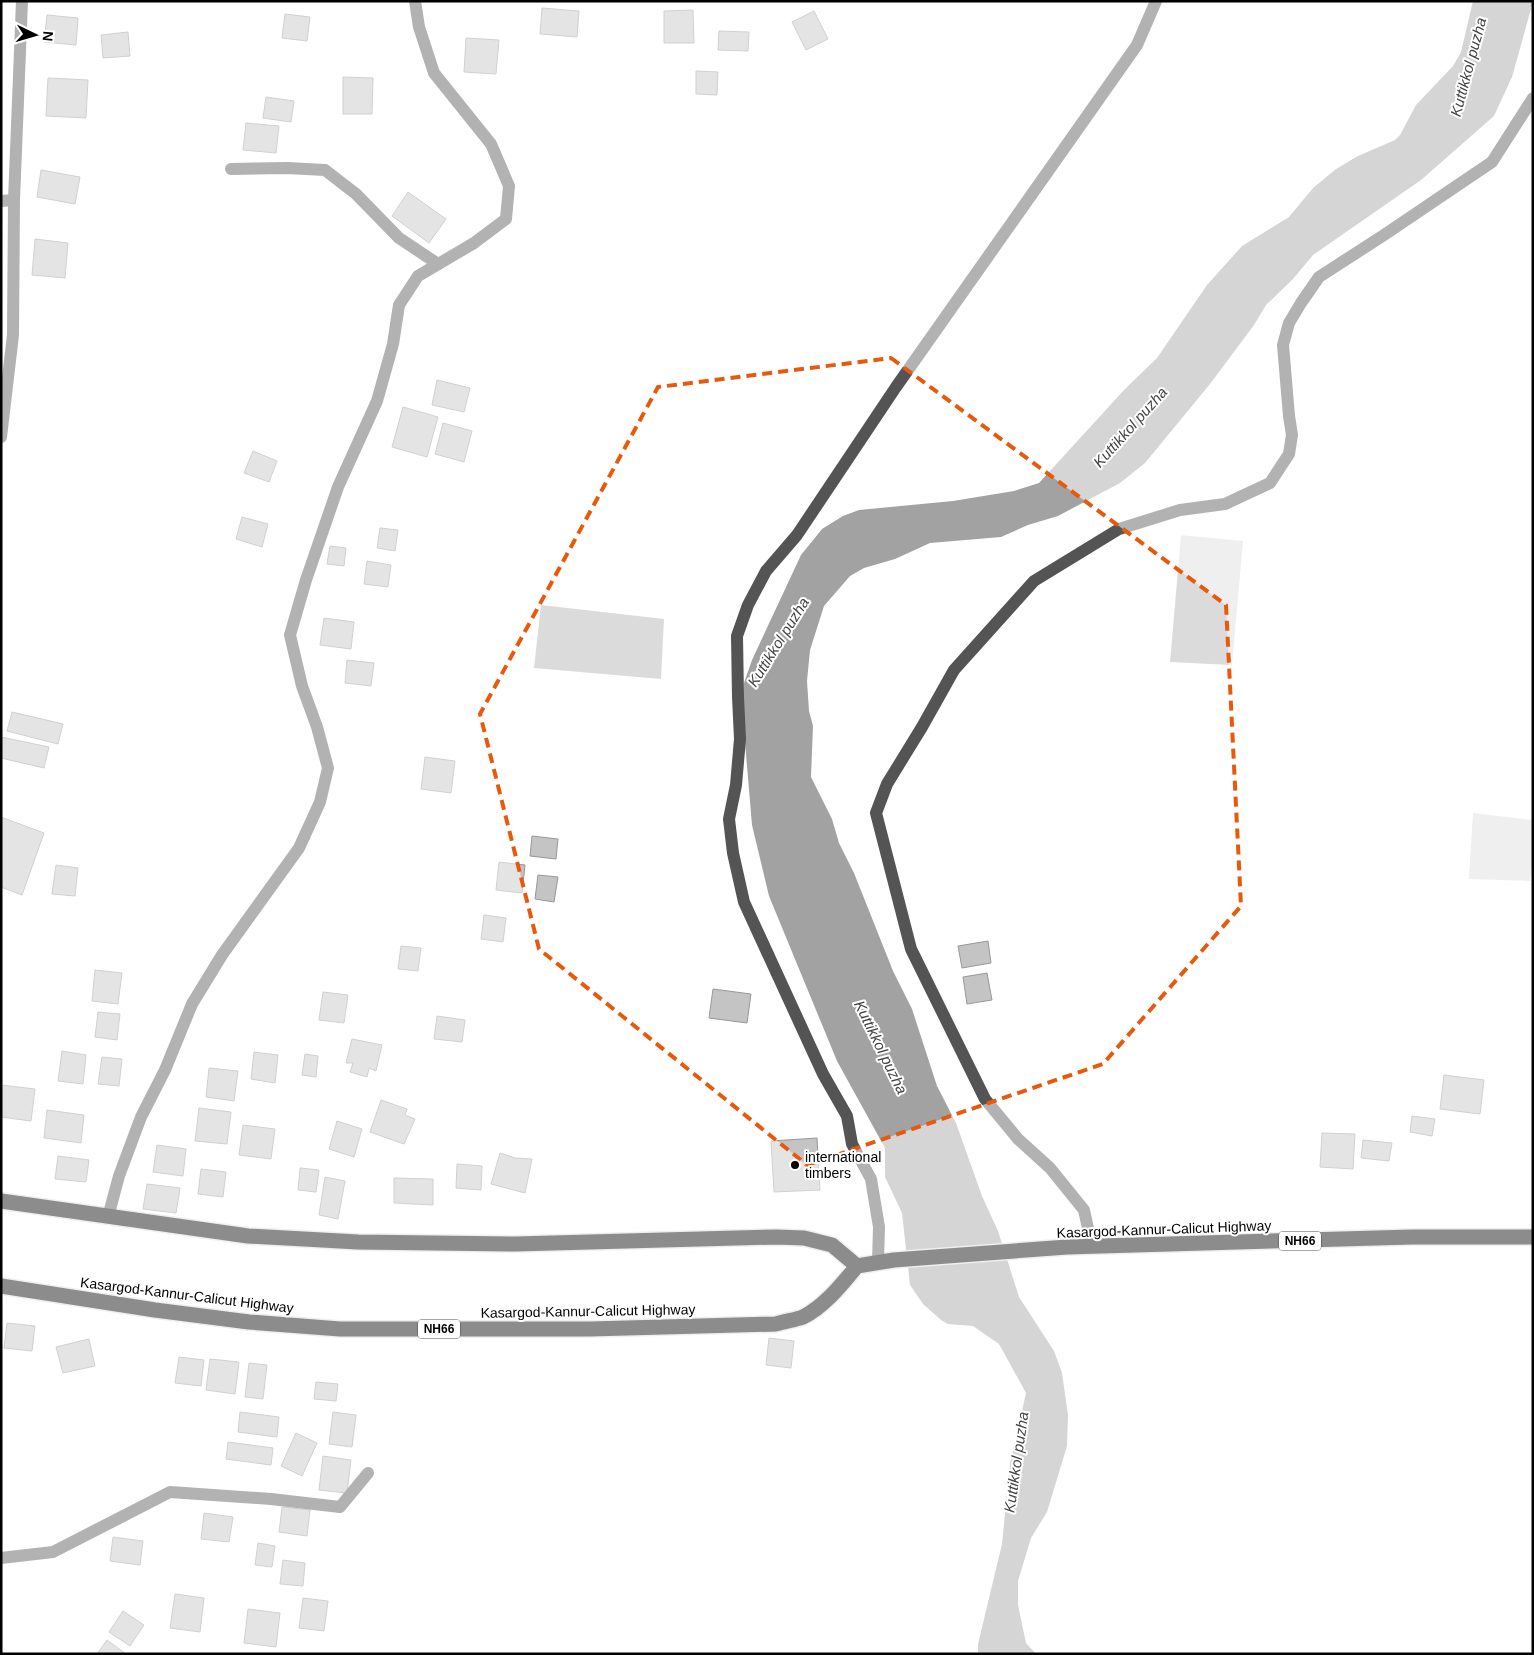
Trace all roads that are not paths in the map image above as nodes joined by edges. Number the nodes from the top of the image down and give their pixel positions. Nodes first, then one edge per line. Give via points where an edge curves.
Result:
1 (22, 1) edge
2 (415, 1) edge
3 (1156, 1) edge
4 (1533, 98) edge
5 (231, 169) dead end
6 (8, 200) edge
7 (438, 264) junction
8 (1, 437) edge
9 (1, 1201) edge
10 (108, 1217) junction
11 (1533, 1237) edge
12 (1092, 1247) junction
13 (878, 1262) junction
14 (857, 1266) junction
15 (1, 1286) edge
16 (368, 1473) dead end
17 (1, 1558) edge

1 - 6 street
2 - 7 street via 419,27 434,73 491,144 509,186 506,219
3 - 13 street via 1137,45 896,387 797,535 766,571 748,605 737,636 740,739 736,785 728,819 744,902 823,1074 847,1116 852,1144 871,1179 879,1228
4 - 12 street via 1492,162 1319,277 1301,303 1289,322 1283,346 1292,435 1289,454 1270,483 1225,504 1180,510 1119,529 1034,581 954,670 886,784 876,813 911,949 985,1099 1018,1139 1050,1168 1084,1210
5 - 7 street via 325,170 356,194 399,238
6 - 8 street via 13,335
7 - 10 street via 418,276 399,305 393,344 377,401 338,487 290,634 302,686 328,768 320,802 299,848 192,1004 141,1118 119,1176
9 - 10 highway
10 - 14 highway via 248,1236 358,1242 516,1244 804,1238 832,1245
11 - 12 highway, Kasargod-Kannur-Calicut Highway / NH66
12 - 13 highway, Kasargod-Kannur-Calicut Highway / NH66
13 - 14 highway, Kasargod-Kannur-Calicut Highway / NH66
14 - 15 highway, Kasargod-Kannur-Calicut Highway / NH66 via 818,1307 802,1317 776,1324 590,1329 340,1330 155,1310
16 - 17 street via 340,1507 170,1492 53,1552

